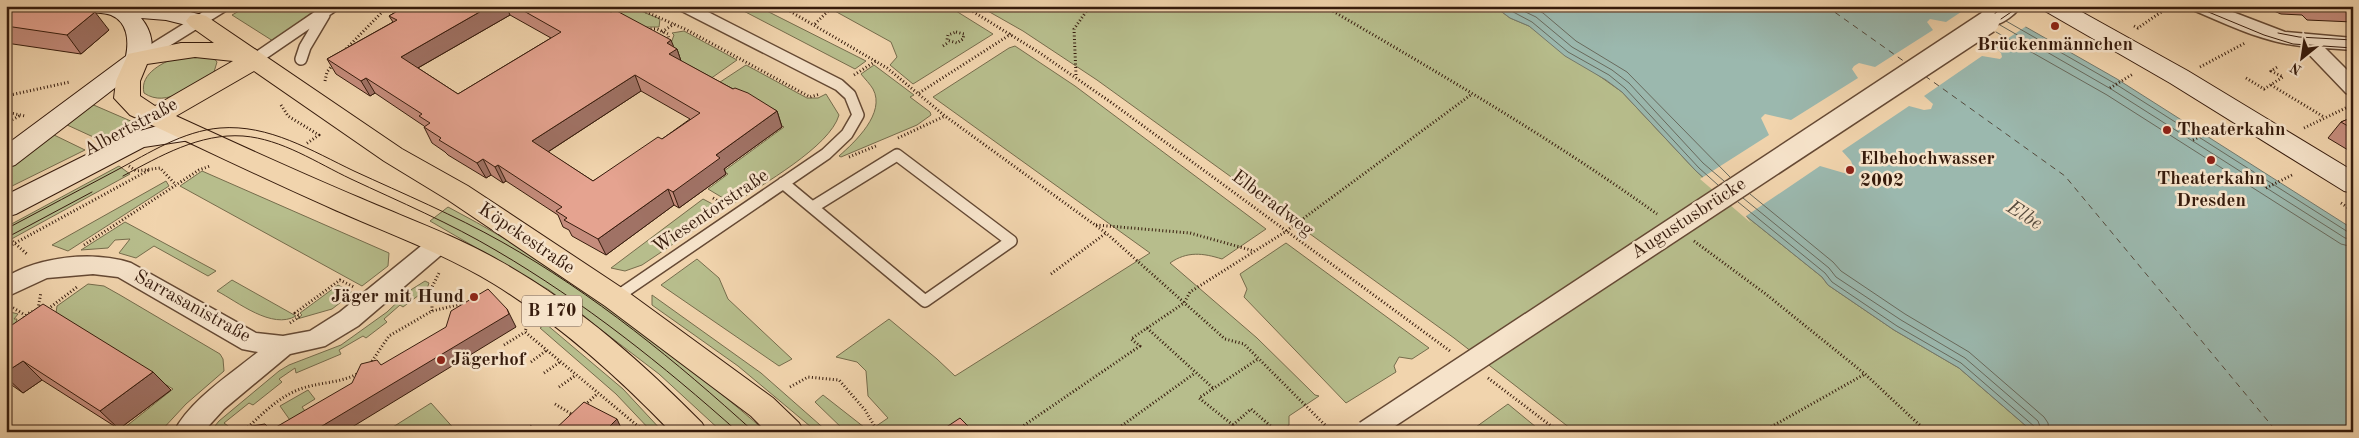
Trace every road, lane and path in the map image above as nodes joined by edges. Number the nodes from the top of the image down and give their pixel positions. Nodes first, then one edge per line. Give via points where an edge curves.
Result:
1 (92, 6) edge
2 (223, 6) edge
3 (388, 6) edge
4 (684, 6) edge
5 (780, 6) edge
6 (833, 6) edge
7 (964, 6) edge
8 (1090, 6) edge
9 (1324, 6) edge
10 (2012, 6) edge
11 (2053, 6) edge
12 (2200, 6) edge
13 (2166, 8) dead end
14 (329, 9) edge
15 (120, 10) junction
16 (198, 21) junction
17 (2130, 23) dead end
18 (674, 24) dead end
19 (815, 24) junction
20 (662, 32) junction
21 (1011, 34) junction
22 (2308, 41) junction
23 (949, 42) junction
24 (2353, 44) edge
25 (942, 46) dead end
26 (2231, 51) dead end
27 (342, 53) edge
28 (137, 59) junction
29 (301, 59) dead end
30 (254, 60) junction
31 (337, 61) edge
32 (876, 61) junction
33 (2209, 62) dead end
34 (2279, 66) dead end
35 (860, 72) dead end
36 (1076, 76) junction
37 (2126, 78) dead end
38 (2246, 78) dead end
39 (325, 80) dead end
40 (73, 82) dead end
41 (2349, 84) edge
42 (2271, 85) junction
43 (2110, 88) dead end
44 (919, 93) junction
45 (1472, 94) junction
46 (6, 96) edge
47 (2353, 104) edge
48 (281, 105) dead end
49 (6, 112) edge
50 (21, 115) junction
51 (155, 117) junction
52 (30, 118) dead end
53 (2325, 118) junction
54 (6, 123) edge
55 (2214, 129) dead end
56 (2302, 129) dead end
57 (188, 133) junction
58 (2193, 140) dead end
59 (306, 144) dead end
60 (6, 159) edge
61 (210, 166) dead end
62 (149, 170) junction
63 (136, 171) dead end
64 (2295, 174) dead end
65 (783, 183) junction
66 (2353, 184) edge
67 (176, 185) junction
68 (2266, 188) dead end
69 (6, 194) edge
70 (713, 198) dead end
71 (717, 200) dead end
72 (813, 207) junction
73 (6, 208) edge
74 (1665, 220) dead end
75 (1095, 225) junction
76 (1285, 232) junction
77 (1106, 233) junction
78 (1688, 237) dead end
79 (6, 248) edge
80 (78, 249) dead end
81 (1255, 251) junction
82 (429, 253) junction
83 (1051, 274) dead end
84 (6, 288) edge
85 (374, 298) junction
86 (615, 298) junction
87 (468, 303) edge
88 (1184, 303) junction
89 (6, 304) edge
90 (432, 310) junction
91 (522, 313) dead end
92 (25, 315) junction
93 (1147, 328) junction
94 (525, 332) junction
95 (273, 345) junction
96 (504, 345) dead end
97 (547, 350) junction
98 (1458, 356) dead end
99 (1258, 359) junction
100 (531, 362) dead end
101 (560, 362) junction
102 (368, 367) edge
103 (360, 372) edge
104 (1196, 372) junction
105 (1481, 373) dead end
106 (544, 374) dead end
107 (1865, 374) junction
108 (576, 375) junction
109 (559, 387) dead end
110 (790, 387) dead end
111 (1213, 388) junction
112 (597, 394) junction
113 (555, 404) dead end
114 (574, 415) junction
115 (580, 419) edge
116 (568, 421) edge
117 (1233, 425) junction
118 (530, 426) dead end
119 (1326, 426) dead end
120 (187, 432) edge
121 (243, 432) edge
122 (539, 432) edge
123 (645, 432) edge
124 (691, 432) edge
125 (788, 432) edge
126 (878, 432) edge
127 (1024, 432) edge
128 (1112, 432) edge
129 (1224, 432) edge
130 (1270, 432) edge
131 (1366, 432) edge
132 (1559, 432) edge
133 (1762, 432) edge
134 (1928, 432) edge

1 - 15 main road
2 - 16 lane
3 - 27 path
4 - 65 lane, Wiesentorstraße via 834,82 850,95 858,115 847,134 826,154
5 - 19 path
6 - 19 path
7 - 21 path, Elberadweg
8 - 36 path via 1074,30
9 - 45 path
10 - 131 street, Augustusbrücke, bridge
11 - 66 main road via 2179,77
12 - 22 street via 2269,34
13 - 17 path via 2138,28
14 - 29 lane
14 - 30 lane
15 - 16 main road via 166,13
15 - 28 main road via 140,29 142,39
16 - 28 lane
16 - 30 main road, Köpckestraße
18 - 20 path
19 - 32 path
20 - 20 path via 668,34 669,39 663,45 639,33 650,29
21 - 36 path, Elberadweg
21 - 44 path
22 - 24 street
22 - 41 street
23 - 23 path via 960,42 965,36 962,32 953,32 947,37
23 - 25 path
26 - 33 path
28 - 30 main road via 204,48
28 - 51 main road, B 170 via 128,81 127,98
28 - 60 main road
30 - 51 main road, Albertstraße
30 - 86 main road, Köpckestraße / B 170 via 385,150 458,193
31 - 39 path via 330,67
32 - 35 path
32 - 44 path
34 - 42 path via 2271,70 2283,77
36 - 76 path, Elberadweg
37 - 43 path
38 - 42 path via 2264,89
40 - 46 path
42 - 53 path
44 - 75 path via 945,116
45 - 74 path
45 - 76 path
47 - 53 path
48 - 59 path via 288,116 319,135
49 - 50 path
50 - 52 path
50 - 54 path
51 - 57 main road, B 170
51 - 69 main road, Albertstraße
53 - 56 path
55 - 58 path
57 - 73 main road, Albertstraße via 157,135 135,142
57 - 82 main road, B 170
61 - 67 path
62 - 63 path
62 - 67 path via 160,168
62 - 79 path
64 - 68 path
65 - 72 lane
65 - 86 lane, Wiesentorstraße
67 - 80 path
70 - 71 path
72 - 72 lane via 897,155 1011,241 925,301
75 - 77 path
75 - 81 path via 1190,233
76 - 81 path
76 - 98 path, Elberadweg
77 - 83 path
77 - 88 path
78 - 107 path via 1767,294
81 - 88 path via 1190,292
82 - 85 street, Sarrasanistraße
82 - 90 path via 441,271 432,287
82 - 124 main road, B 170 via 505,277 622,365
84 - 95 street, Sarrasanistraße via 45,270 93,265 123,269 250,342
85 - 95 street, Sarrasanistraße via 350,319 316,339
85 - 95 path via 340,280 295,313 300,316
86 - 125 main road, Köpckestraße / B 170 via 754,401
87 - 90 path
88 - 93 path
88 - 99 path via 1225,339 1244,344
89 - 92 path
90 - 102 path via 389,336
91 - 94 path via 529,319
92 - 92 path via 41,308 50,312 46,320 29,329 18,325
93 - 104 path
93 - 127 path via 1131,339 1140,346 1023,426
94 - 96 path
94 - 97 path
95 - 120 street
97 - 100 path
97 - 101 path
99 - 111 path
99 - 119 path
101 - 106 path
101 - 108 path
103 - 121 path via 344,382 304,387 276,403
104 - 111 path
104 - 128 path
105 - 132 path
107 - 133 path
107 - 134 path
108 - 109 path
108 - 112 path
110 - 126 path via 808,377 839,380 865,410
111 - 117 path via 1199,398
112 - 114 path
112 - 123 path
113 - 114 path
114 - 115 path
114 - 116 path
117 - 129 path
117 - 130 path via 1251,409 1274,429
118 - 122 path

